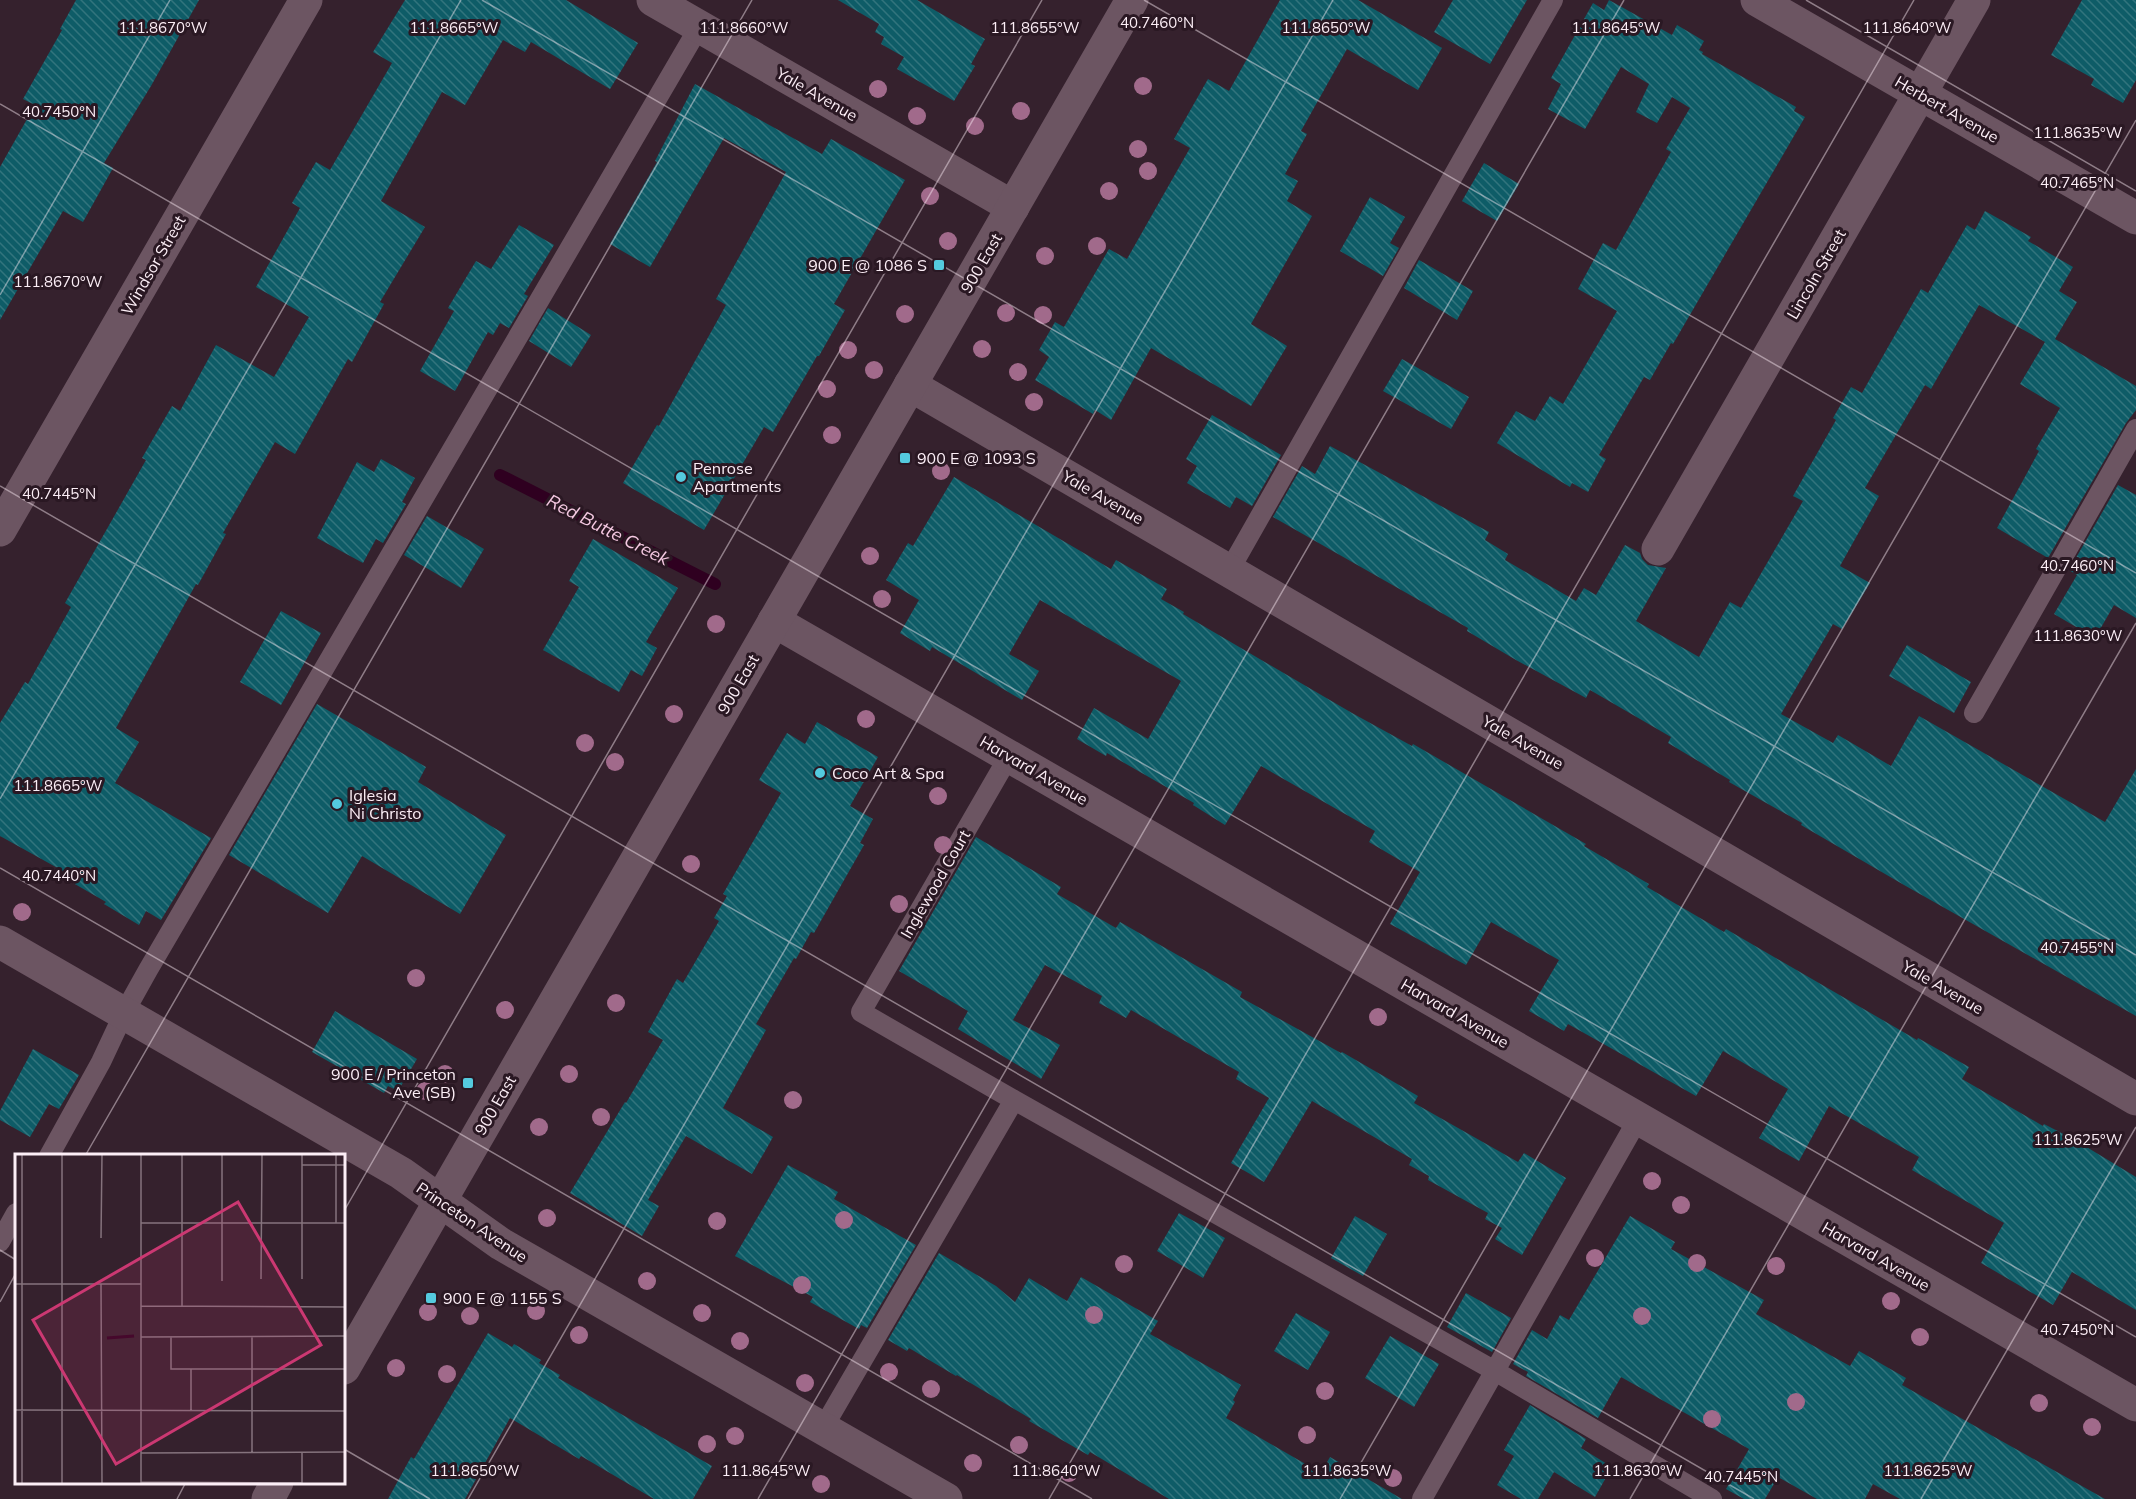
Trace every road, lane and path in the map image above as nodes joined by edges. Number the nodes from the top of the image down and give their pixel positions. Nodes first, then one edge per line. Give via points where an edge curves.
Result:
1 (306, 0) edge
2 (653, 0) edge
3 (1132, 0) edge
4 (1553, 0) edge
5 (1757, 0) edge
6 (1974, 0) edge
7 (699, 27) junction
8 (1920, 94) junction
9 (1013, 207) junction
10 (2136, 218) edge
11 (910, 385) junction
12 (2136, 429) edge
13 (0, 530) edge
14 (1658, 549) dead end
15 (1229, 571) junction
16 (774, 621) junction
17 (1974, 713) dead end
18 (1009, 756) junction
19 (0, 942) edge
20 (124, 1013) junction
21 (2136, 1099) edge
22 (1014, 1100) junction
23 (1638, 1119) junction
24 (50, 1154) edge
25 (440, 1201) junction
26 (15, 1215) edge
27 (0, 1242) edge
28 (345, 1366) edge
29 (1495, 1371) junction
30 (2136, 1406) edge
31 (823, 1428) junction
32 (276, 1484) edge
33 (268, 1499) edge
34 (946, 1499) edge
35 (1422, 1499) edge
36 (1712, 1499) edge

1 - 13 street, Windsor Street
2 - 7 street, Yale Avenue
3 - 9 street, 900 East
4 - 15 lane
5 - 8 street, Herbert Avenue
6 - 8 street, Lincoln Street
7 - 9 street, Yale Avenue
7 - 20 lane
8 - 10 street, Herbert Avenue
8 - 14 street, Lincoln Street
9 - 11 street, 900 East
11 - 15 street, Yale Avenue
11 - 16 street, 900 East
12 - 17 lane
15 - 21 street, Yale Avenue
16 - 18 street, Harvard Avenue
16 - 25 street, 900 East
18 - 22 lane, Inglewood Court via 861,1012
18 - 23 street, Harvard Avenue
19 - 20 street, Princeton Avenue
20 - 24 lane
20 - 25 street, Princeton Avenue via 401,1173
22 - 29 lane
22 - 31 lane
23 - 29 lane
23 - 30 street, Harvard Avenue
25 - 28 street, 900 East
25 - 31 street, Princeton Avenue via 501,1244
26 - 27 lane
29 - 35 lane
29 - 36 lane
31 - 34 street, Princeton Avenue
32 - 33 street

